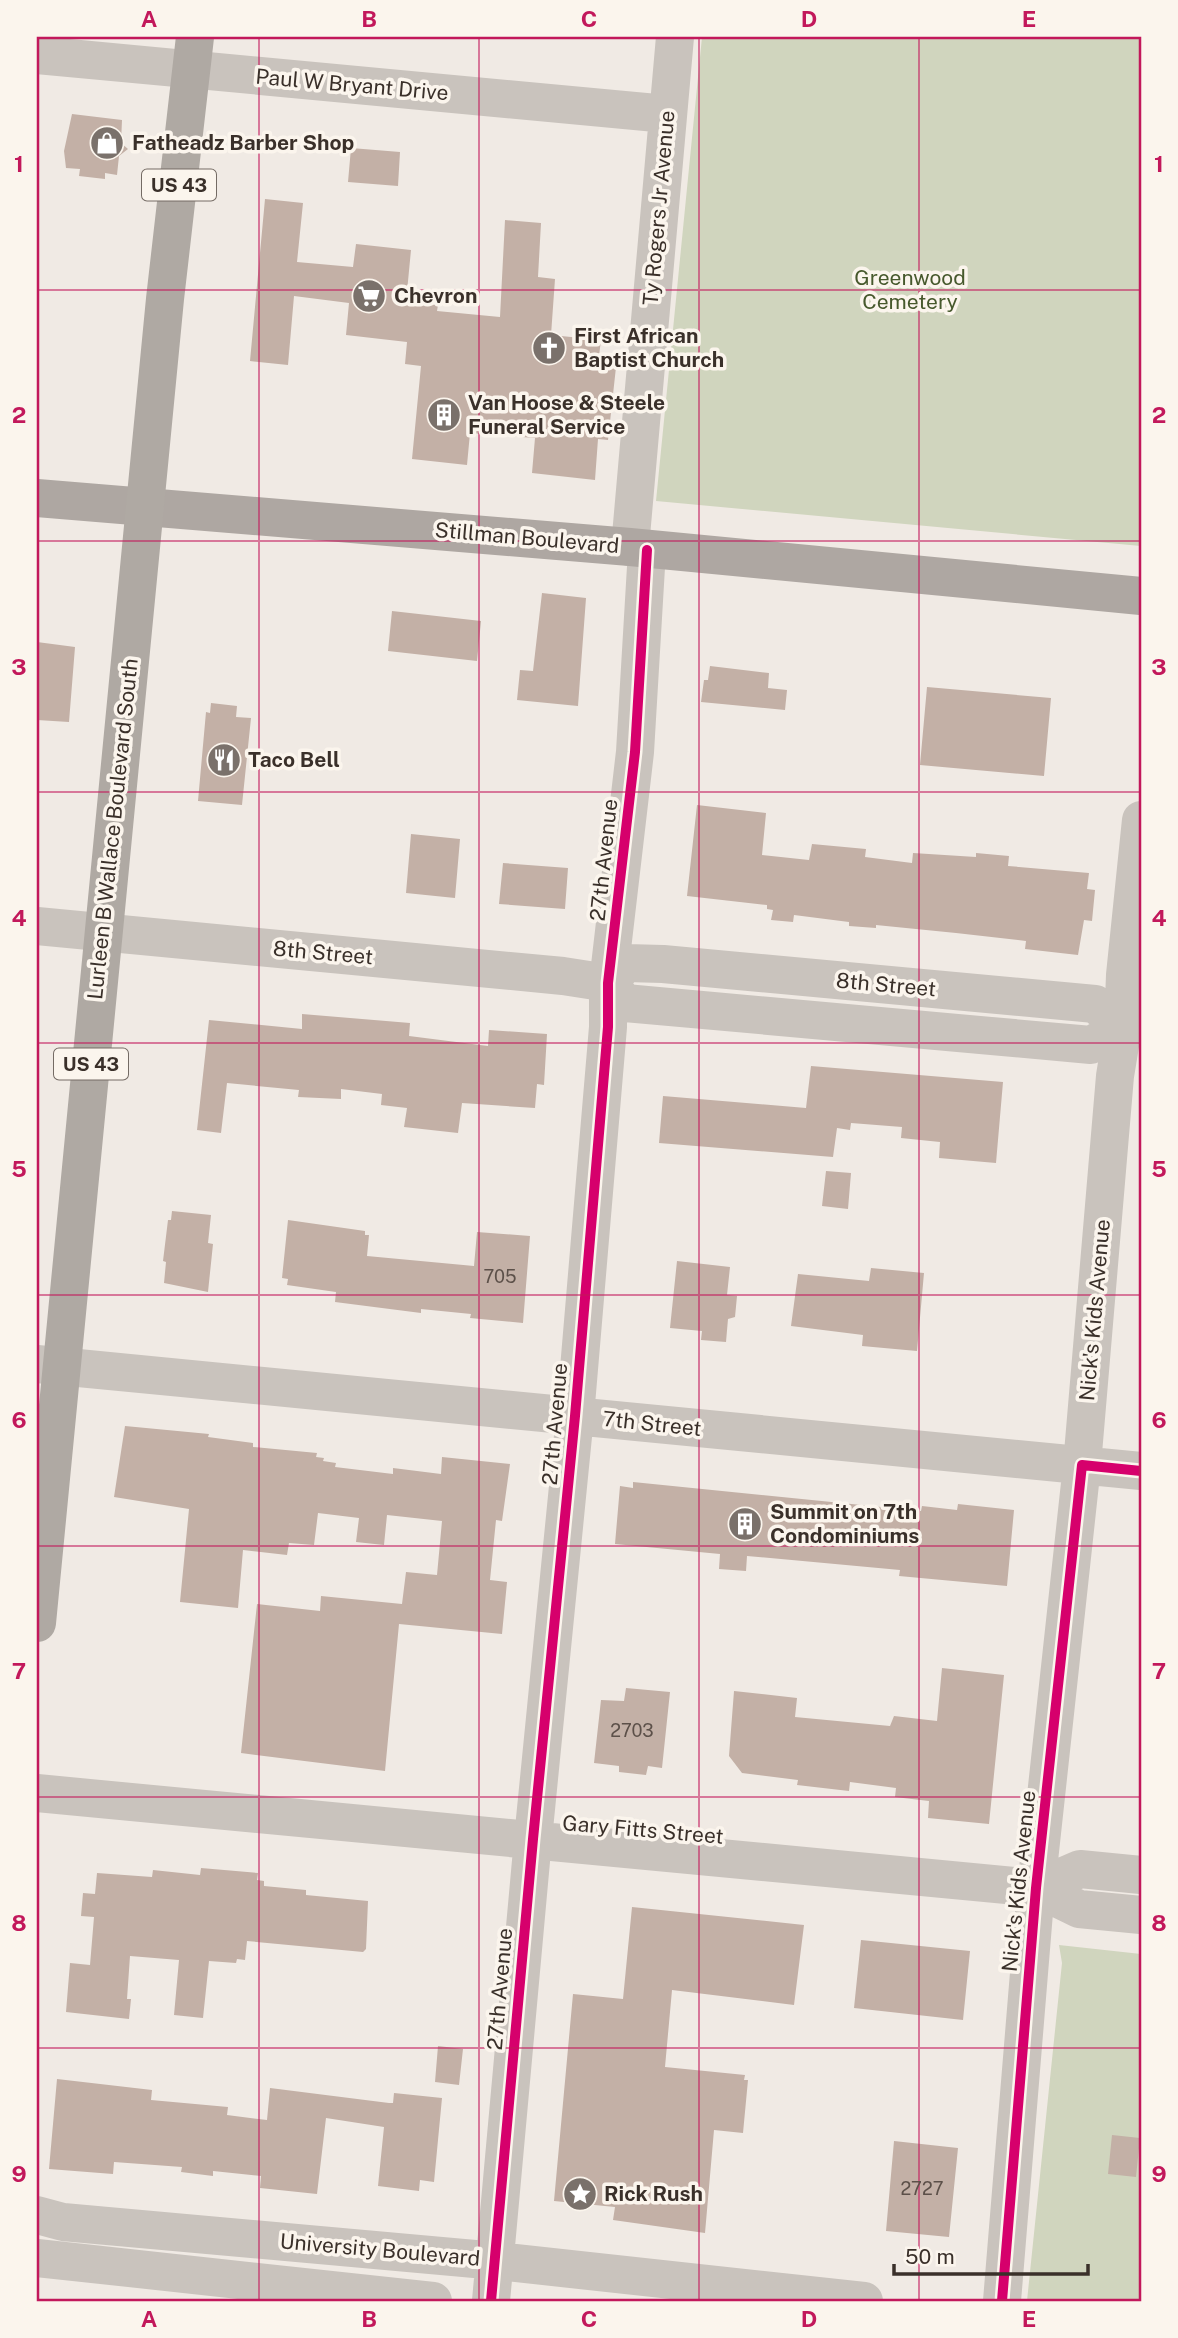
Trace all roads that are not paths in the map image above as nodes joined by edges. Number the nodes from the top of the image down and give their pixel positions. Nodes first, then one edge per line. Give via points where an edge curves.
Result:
1 (676, 37) edge
2 (193, 53) edge
3 (37, 55) edge
4 (667, 114) junction
5 (37, 498) edge
6 (145, 508) junction
7 (638, 549) junction
8 (1141, 596) edge
9 (1141, 820) edge
10 (37, 926) edge
11 (102, 932) junction
12 (608, 984) junction
13 (1132, 1028) edge
14 (49, 1366) edge
15 (575, 1416) junction
16 (1082, 1465) junction
17 (1141, 1471) edge
18 (37, 1623) edge
19 (37, 1793) edge
20 (533, 1839) junction
21 (1141, 1875) edge
22 (1036, 1888) junction
23 (1141, 1915) edge
24 (50, 2218) edge
25 (49, 2260) edge
26 (497, 2261) junction
27 (433, 2301) edge
28 (491, 2301) edge
29 (864, 2301) edge
30 (1002, 2301) edge

1 - 4 street, Ty Rogers Jr Avenue
2 - 3 street, Paul W Bryant Drive
2 - 4 street, Paul W Bryant Drive
2 - 6 highway, Lurleen B Wallace Boulevard South / US 43
4 - 7 street, Ty Rogers Jr Avenue
5 - 6 main road, Stillman Boulevard
6 - 7 main road, Stillman Boulevard
6 - 11 highway, Lurleen B Wallace Boulevard South / US 43
7 - 8 main road, Stillman Boulevard
7 - 12 street, 27th Avenue via 635,752
9 - 13 street, Nick's Kids Avenue via 1125,975
10 - 11 street, 8th Street
11 - 12 street, 8th Street
11 - 14 highway, Lurleen B Wallace Boulevard South / US 43
12 - 13 street, 8th Street via 625,1003 1082,1045
12 - 15 street, 27th Avenue
13 - 16 street, Nick's Kids Avenue via 1115,1076
14 - 15 street, 7th Street
14 - 18 highway, Lurleen B Wallace Boulevard South / US 43
15 - 16 street, 7th Street
15 - 20 street, 27th Avenue
16 - 17 street, 7th Street
16 - 22 street, Nick's Kids Avenue
19 - 20 street, Gary Fitts Street
20 - 22 street, Gary Fitts Street
20 - 26 street, 27th Avenue
21 - 22 street, Gary Fitts Street via 1080,1869
22 - 23 street, Gary Fitts Street via 1079,1909
22 - 30 street, Nick's Kids Avenue
24 - 25 street, University Boulevard via 56,2244
24 - 26 street, University Boulevard
25 - 27 street, University Boulevard
26 - 28 street, 27th Avenue
26 - 29 street, University Boulevard

